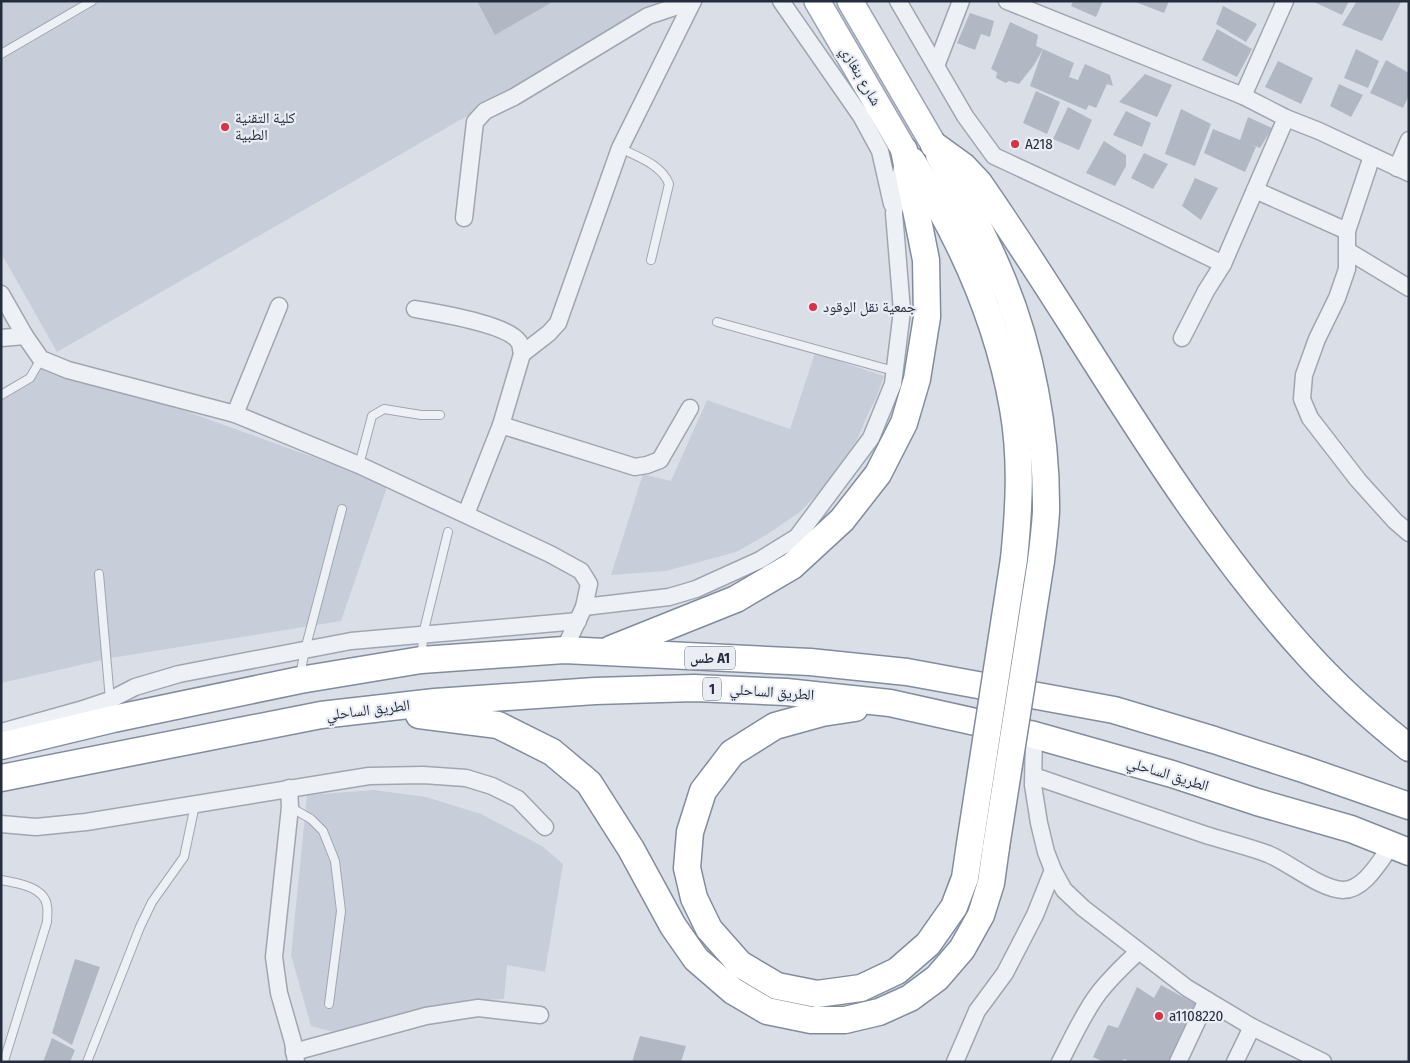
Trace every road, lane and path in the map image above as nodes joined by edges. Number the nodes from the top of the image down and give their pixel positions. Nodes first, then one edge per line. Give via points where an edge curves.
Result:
1 (92, 1) edge
2 (693, 1) edge
3 (781, 1) edge
4 (817, 1) edge
5 (850, 1) edge
6 (898, 1) edge
7 (961, 1) edge
8 (1008, 1) edge
9 (1285, 1) edge
10 (1, 54) edge
11 (936, 66) junction
12 (1243, 96) junction
13 (1286, 118) junction
14 (1409, 140) edge
15 (934, 145) junction
16 (620, 148) junction
17 (904, 150) junction
18 (1372, 156) junction
19 (1403, 170) edge
20 (1255, 190) junction
21 (894, 213) junction
22 (464, 218) dead end
23 (1347, 231) junction
24 (1348, 251) junction
25 (651, 260) dead end
26 (1223, 264) junction
27 (1409, 288) edge
28 (1, 294) edge
29 (279, 306) dead end
30 (416, 309) dead end
31 (717, 322) dead end
32 (25, 336) junction
33 (1, 338) edge
34 (1182, 338) dead end
35 (522, 354) junction
36 (41, 359) junction
37 (894, 371) junction
38 (1, 395) edge
39 (690, 408) dead end
40 (235, 414) junction
41 (440, 415) dead end
42 (501, 425) junction
43 (359, 465) junction
44 (342, 509) dead end
45 (466, 514) junction
46 (448, 532) dead end
47 (1409, 533) edge
48 (99, 574) dead end
49 (581, 614) junction
50 (423, 634) junction
51 (305, 650) junction
52 (564, 650) junction
53 (605, 652) junction
54 (421, 660) junction
55 (300, 680) junction
56 (890, 702) junction
57 (111, 710) junction
58 (321, 716) junction
59 (1, 732) edge
60 (1034, 735) junction
61 (1, 746) edge
62 (1409, 748) edge
63 (1034, 776) junction
64 (1, 778) edge
65 (289, 788) junction
66 (196, 805) junction
67 (290, 806) junction
68 (1409, 806) edge
69 (1, 824) edge
70 (545, 828) dead end
71 (1400, 848) edge
72 (1053, 870) junction
73 (1, 880) edge
74 (1138, 952) junction
75 (1207, 1000) junction
76 (329, 1004) dead end
77 (540, 1015) dead end
78 (1252, 1027) junction
79 (295, 1057) edge
80 (1306, 1058) edge
81 (4, 1061) edge
82 (87, 1062) edge
83 (956, 1062) edge
84 (1060, 1062) edge
85 (1178, 1062) edge
86 (1235, 1062) edge
87 (1323, 1062) edge

1 - 10 lane
2 - 16 street
2 - 22 street via 648,16 514,97 485,111 475,122
3 - 21 street via 861,116 880,151
4 - 17 main road, شارع بنغازي
5 - 15 main road, شارع بنغازي
6 - 11 street
7 - 11 street
8 - 12 street
9 - 12 street
11 - 26 street via 965,116 994,156
12 - 13 street
13 - 18 street
13 - 20 street
14 - 19 street
15 - 58 highway, bridge via 1000,274 1020,331 1036,394 1044,456 1046,513 991,883 981,915 962,949 937,978 910,998 878,1012 845,1020 811,1020 767,1011 733,991 696,960 589,783 552,752 498,725 426,715
15 - 62 highway via 963,166 979,183 1191,507 1248,585 1310,657 1379,724
16 - 25 lane via 660,169 669,184
16 - 35 street via 558,323
17 - 21 street
17 - 53 highway via 926,260 927,317 917,379 904,423 878,474 842,520 792,566 736,599
17 - 56 highway, bridge via 931,192 962,253 988,314 1003,364 1018,448 1019,505 1014,559 965,878 954,907 928,944 897,971 861,988 817,994 777,986 740,964 709,929 694,898 686,868 690,832 703,791 732,753 775,726 822,713
18 - 19 street
18 - 23 street
20 - 23 street
20 - 26 street
21 - 37 street via 902,311
23 - 24 street
24 - 27 street
24 - 47 street via 1347,269 1337,298 1304,375 1302,399 1310,418 1358,480
26 - 34 street
28 - 32 street
29 - 40 street
30 - 35 street via 464,318 507,332 520,342
31 - 37 lane
32 - 33 street
32 - 36 street
35 - 42 street
36 - 38 lane via 30,378
36 - 40 street via 68,370
37 - 49 street via 893,384 871,438 797,536 760,560 696,589
39 - 42 street via 660,460 641,466
40 - 43 street
41 - 43 lane via 384,409 372,416
42 - 45 street
43 - 45 street
44 - 51 lane
45 - 49 street via 581,571 589,584
46 - 50 lane
48 - 57 lane
49 - 50 street
49 - 52 street
50 - 51 street via 351,641
50 - 54 lane
51 - 55 lane
51 - 57 street via 179,674 134,687
52 - 53 highway, الطريق الساحلي / طس A1
52 - 54 highway, الطريق الساحلي / طس A1
53 - 68 highway, الطريق الساحلي / طس A1 via 810,662 907,672 1114,710 1304,769
54 - 55 highway, الطريق الساحلي / طس A1
55 - 57 highway, الطريق الساحلي / طس A1
56 - 58 highway, الطريق الساحلي / 1 via 786,692 694,688 435,702
56 - 60 highway, الطريق الساحلي / 1
57 - 59 street via 80,710
57 - 61 highway, الطريق الساحلي / طس A1
58 - 64 highway, الطريق الساحلي / 1
60 - 63 street
60 - 71 highway, الطريق الساحلي / 1 via 1351,829
63 - 71 street via 1268,854 1314,880 1343,890 1366,879
63 - 72 street via 1039,823
65 - 66 street
65 - 67 street
65 - 70 street via 369,776 466,778 518,799
66 - 69 street via 52,826
66 - 82 lane via 184,856 152,902 140,927
67 - 76 lane via 323,831 335,861 341,911
67 - 79 street via 274,957 279,993
72 - 74 street via 1064,890
72 - 83 street via 1035,915 1005,973 977,1011
73 - 81 lane via 25,885 41,894 47,904 47,922
74 - 75 street
74 - 84 street via 1098,995
75 - 78 street
75 - 85 street
77 - 79 street via 478,1008 426,1016
78 - 80 street
78 - 86 street
80 - 87 street

